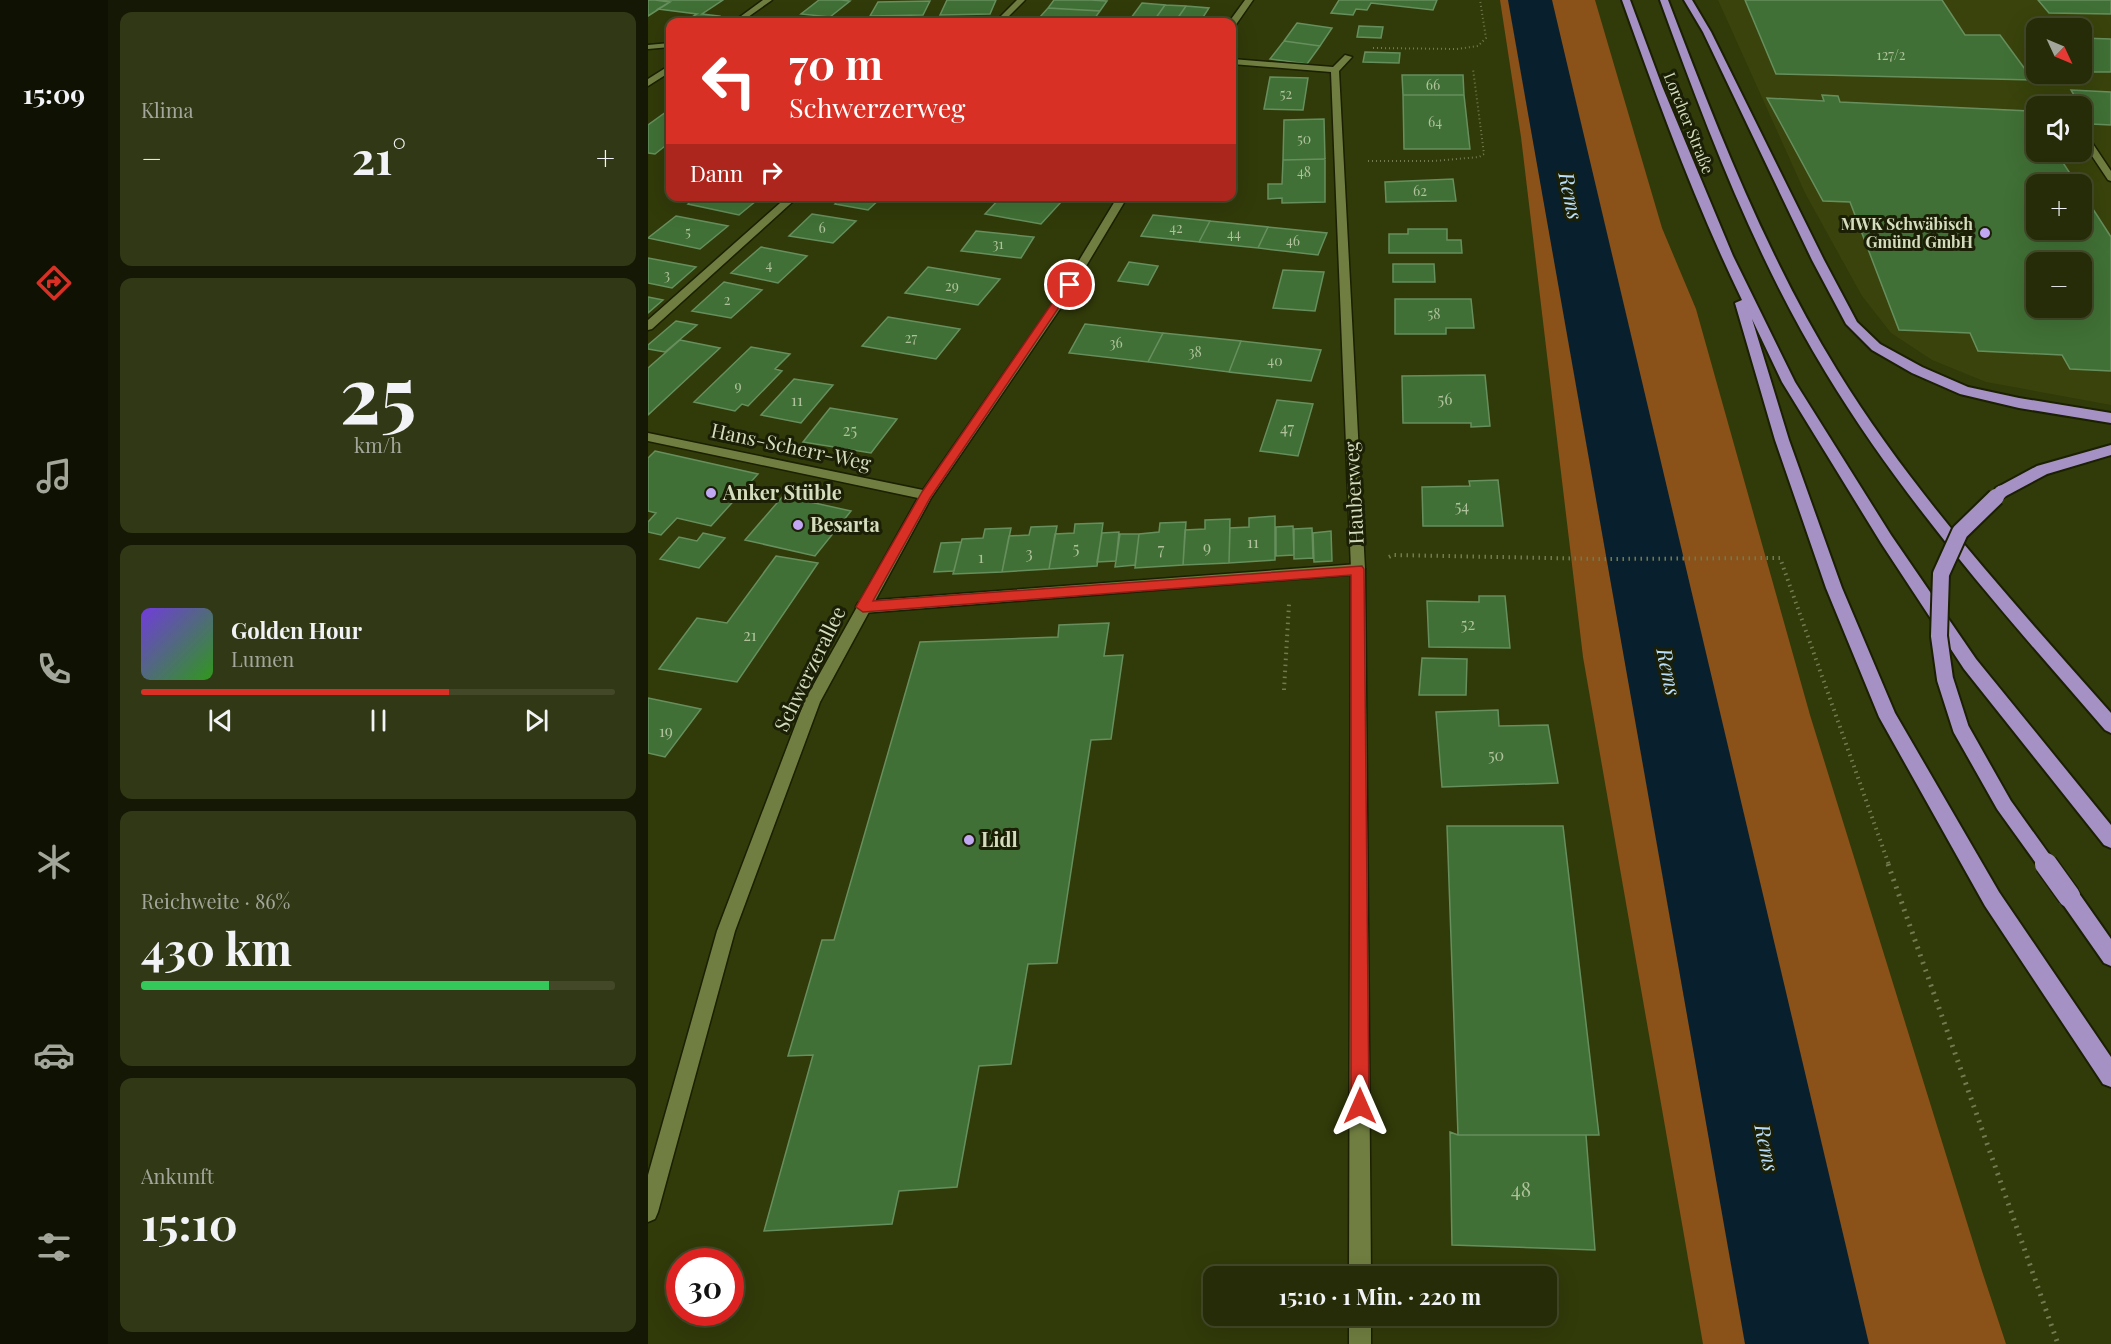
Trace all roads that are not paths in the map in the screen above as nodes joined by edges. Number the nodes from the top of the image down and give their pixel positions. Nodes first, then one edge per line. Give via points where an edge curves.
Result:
1 (768, 0) edge
2 (1021, 0) edge
3 (1249, 0) edge
4 (1626, 0) edge
5 (1664, 0) edge
6 (1689, 0) edge
7 (743, 18) edge
8 (1003, 18) edge
9 (1236, 18) edge
10 (666, 45) edge
11 (648, 47) edge
12 (1348, 57) road end
13 (1236, 62) edge
14 (1335, 70) junction
15 (666, 72) edge
16 (648, 83) edge
17 (2092, 149) edge
18 (2111, 178) edge
19 (788, 201) edge
20 (1120, 201) edge
21 (1727, 256) junction
22 (648, 326) edge
23 (2111, 418) edge
24 (648, 437) edge
25 (2111, 450) edge
26 (926, 495) junction
27 (1358, 569) junction
28 (863, 607) junction
29 (2111, 725) edge
30 (2111, 839) edge
31 (2111, 956) edge
32 (2111, 1076) edge
33 (648, 1212) edge
34 (1360, 1266) edge
35 (1360, 1326) edge
36 (1360, 1344) edge

1 - 7 street
2 - 8 street
3 - 9 street
4 - 21 highway, Lorcher Straße
5 - 29 highway via 1696,87 1786,292 1832,372 1910,487
6 - 23 highway via 1852,324 1876,347 1965,391
10 - 11 street
12 - 14 street
13 - 14 street
14 - 27 street, Hauberweg
15 - 16 street
17 - 18 street
19 - 22 street
20 - 26 street, Schwerzerallee via 1059,303
21 - 30 highway via 1789,382 1886,538 1970,664
21 - 32 highway via 1782,440 1826,567 1888,717 1992,899
24 - 26 street, Hans-Scherr-Weg
25 - 31 highway, bridge via 2042,470 2001,492 1960,532 1941,574 1939,636 1945,679 1961,729 2004,805
26 - 28 street, Schwerzerallee
27 - 28 street
27 - 34 street, Hauberweg
28 - 33 street, Schwerzerallee via 813,700 726,931
35 - 36 street

